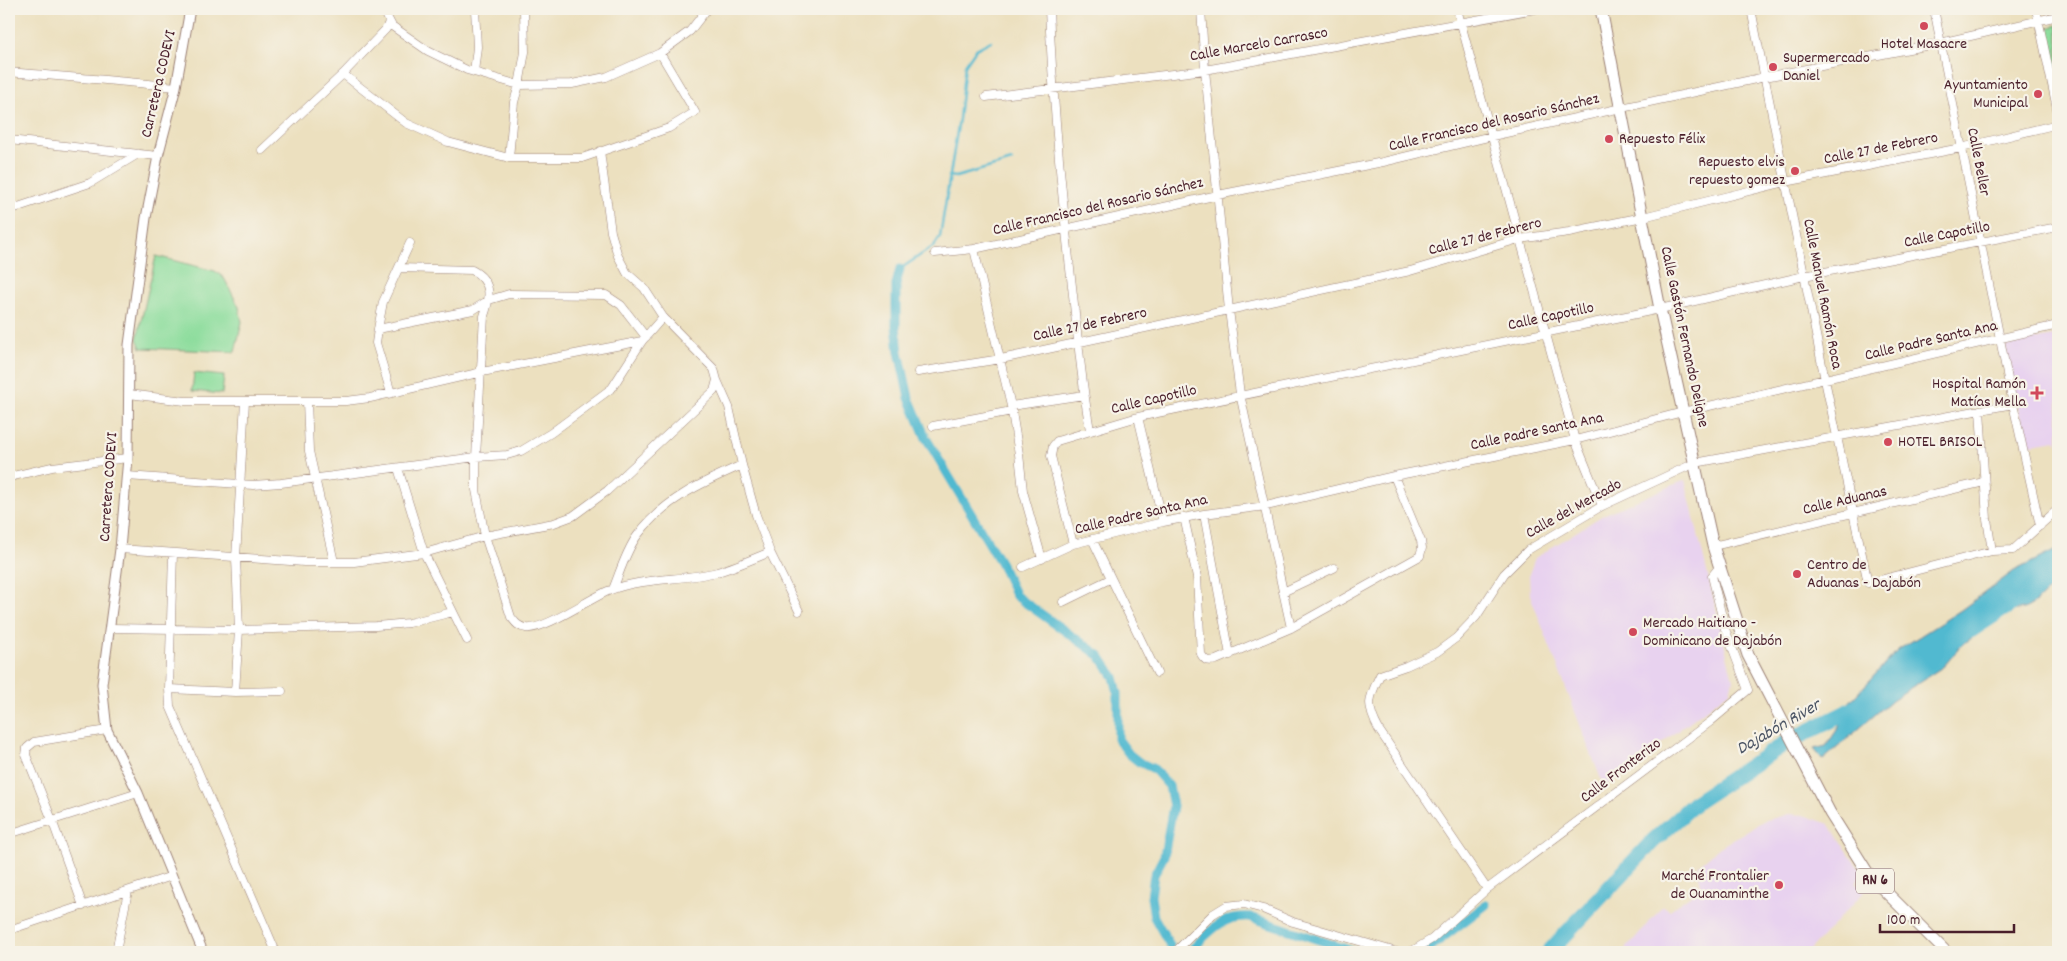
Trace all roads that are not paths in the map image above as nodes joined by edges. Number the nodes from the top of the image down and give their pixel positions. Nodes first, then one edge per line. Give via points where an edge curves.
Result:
1 (190, 9) edge
2 (383, 9) edge
3 (475, 9) edge
4 (524, 9) edge
5 (707, 9) edge
6 (1049, 9) edge
7 (1201, 9) edge
8 (1457, 9) edge
9 (1535, 9) edge
10 (1601, 9) edge
11 (1750, 9) edge
12 (1934, 9) edge
13 (2036, 9) edge
14 (2058, 16) edge
15 (2038, 20) junction
16 (389, 22) junction
17 (1461, 23) junction
18 (1940, 43) junction
19 (660, 53) junction
20 (1205, 70) junction
21 (9, 72) edge
22 (474, 72) junction
23 (343, 74) junction
24 (1765, 77) junction
25 (519, 85) junction
26 (176, 87) junction
27 (1052, 88) junction
28 (986, 97) dead end
29 (1622, 109) junction
30 (2058, 113) edge
31 (2058, 124) edge
32 (1492, 136) junction
33 (9, 140) edge
34 (1961, 148) junction
35 (262, 150) dead end
36 (600, 151) junction
37 (138, 154) junction
38 (158, 156) junction
39 (509, 158) junction
40 (1785, 182) junction
41 (1218, 194) junction
42 (9, 210) edge
43 (1642, 217) junction
44 (2058, 227) edge
45 (1065, 228) junction
46 (1519, 240) junction
47 (410, 243) dead end
48 (1980, 243) junction
49 (974, 249) junction
50 (935, 253) dead end
51 (399, 268) junction
52 (1804, 276) junction
53 (490, 300) junction
54 (1660, 309) junction
55 (1230, 310) junction
56 (663, 318) junction
57 (2058, 325) edge
58 (378, 329) junction
59 (1546, 333) junction
60 (2000, 338) junction
61 (644, 339) junction
62 (1079, 341) junction
63 (1002, 359) junction
64 (482, 372) junction
65 (918, 372) dead end
66 (717, 380) junction
67 (1825, 380) junction
68 (390, 393) junction
69 (128, 394) junction
70 (1240, 394) junction
71 (1084, 395) junction
72 (246, 401) junction
73 (307, 401) junction
74 (2013, 404) junction
75 (1012, 408) junction
76 (1980, 410) junction
77 (1683, 412) junction
78 (1138, 417) junction
79 (932, 426) dead end
80 (1090, 430) junction
81 (1837, 437) junction
82 (1575, 440) junction
83 (476, 457) junction
84 (128, 458) junction
85 (1695, 463) junction
86 (742, 465) junction
87 (398, 468) junction
88 (127, 476) junction
89 (1394, 476) junction
90 (9, 477) edge
91 (315, 478) junction
92 (1984, 482) junction
93 (240, 484) junction
94 (1266, 506) junction
95 (1602, 506) junction
96 (2058, 509) edge
97 (1853, 513) junction
98 (1204, 514) junction
99 (1184, 517) junction
100 (1163, 522) junction
101 (2040, 526) junction
102 (485, 536) junction
103 (1092, 539) junction
104 (1072, 544) junction
105 (1713, 546) junction
106 (120, 550) junction
107 (1992, 551) junction
108 (770, 552) junction
109 (173, 553) junction
110 (424, 553) junction
111 (236, 558) junction
112 (1042, 559) junction
113 (334, 562) junction
114 (1720, 566) junction
115 (1023, 567) dead end
116 (1334, 568) dead end
117 (1110, 579) junction
118 (613, 589) junction
119 (1283, 592) junction
120 (1063, 602) dead end
121 (453, 612) junction
122 (800, 612) dead end
123 (110, 628) junction
124 (172, 628) junction
125 (1291, 628) junction
126 (240, 630) junction
127 (467, 640) dead end
128 (1230, 655) junction
129 (1157, 673) dead end
130 (169, 689) junction
131 (282, 691) dead end
132 (235, 692) junction
133 (107, 730) junction
134 (138, 793) junction
135 (52, 820) junction
136 (9, 834) edge
137 (172, 876) junction
138 (1487, 889) junction
139 (128, 891) junction
140 (83, 906) junction
141 (9, 930) edge
142 (116, 952) edge
143 (203, 952) edge
144 (276, 952) edge
145 (1175, 952) edge
146 (1397, 952) edge
147 (1406, 952) edge
148 (1946, 952) edge

1 - 26 street, Carretera CODEVI
2 - 16 street
3 - 22 street via 477,47
4 - 25 street via 525,52
5 - 19 street via 690,31
6 - 27 street
7 - 20 street
8 - 17 street
9 - 17 street, Calle Marcelo Carrasco
10 - 29 main road, Calle Gastón Fernando Deligne
11 - 24 street, Calle Manuel Ramón Roca
12 - 18 street, Calle Beller
13 - 15 street
14 - 15 street, Calle Francisco del Rosario Sánchez
15 - 18 street, Calle Francisco del Rosario Sánchez
15 - 30 street
16 - 22 street via 428,51
16 - 23 street
17 - 20 street, Calle Marcelo Carrasco
17 - 32 street
18 - 24 street, Calle Francisco del Rosario Sánchez
18 - 34 street, Calle Beller
19 - 25 street via 606,77 572,84
19 - 36 street via 695,112 669,128
20 - 27 street, Calle Marcelo Carrasco
20 - 41 street
21 - 26 street
22 - 25 street
23 - 35 street
23 - 39 street via 406,123 448,142
24 - 29 street, Calle Francisco del Rosario Sánchez
24 - 40 street, Calle Manuel Ramón Roca
25 - 39 street via 514,102
26 - 38 street, Carretera CODEVI
27 - 28 street, Calle Marcelo Carrasco
27 - 45 street
29 - 32 street, Calle Francisco del Rosario Sánchez
29 - 43 main road, Calle Gastón Fernando Deligne
31 - 34 street, Calle 27 de Febrero
32 - 41 street, Calle Francisco del Rosario Sánchez via 1383,162
32 - 46 street
33 - 37 street
34 - 40 street, Calle 27 de Febrero
34 - 48 street, Calle Beller
36 - 39 street via 582,158
36 - 56 street via 611,232 618,256 627,273 644,288
37 - 38 street
37 - 42 street via 90,183
38 - 69 street, Carretera CODEVI via 129,345
40 - 43 street, Calle 27 de Febrero
40 - 52 street, Calle Manuel Ramón Roca
41 - 45 street, Calle Francisco del Rosario Sánchez
41 - 55 street
43 - 46 street, Calle 27 de Febrero
43 - 54 main road, Calle Gastón Fernando Deligne
44 - 48 street, Calle Capotillo
45 - 49 street, Calle Francisco del Rosario Sánchez
45 - 62 street
46 - 55 street, Calle 27 de Febrero via 1410,271
46 - 59 street
47 - 51 street
48 - 52 street, Calle Capotillo
48 - 60 street, Calle Beller
49 - 50 street, Calle Francisco del Rosario Sánchez
49 - 63 street
51 - 53 street via 472,270 481,275
51 - 58 street via 383,302
52 - 54 street, Calle Capotillo
52 - 67 street, Calle Manuel Ramón Roca
53 - 58 street via 473,310
53 - 61 street via 509,294 606,295 621,305
53 - 64 street via 484,316
54 - 59 street, Calle Capotillo
54 - 77 main road, Calle Gastón Fernando Deligne
55 - 62 street, Calle 27 de Febrero
55 - 70 street
56 - 61 street
56 - 66 street via 714,369
57 - 60 street, Calle Padre Santa Ana
58 - 68 street via 376,343
59 - 70 street, Calle Capotillo
59 - 82 street
60 - 67 street, Calle Padre Santa Ana
60 - 74 street, Calle Beller
61 - 64 street
61 - 83 street via 612,388 551,433 521,451
62 - 63 street, Calle 27 de Febrero
62 - 71 street
63 - 65 street, Calle 27 de Febrero
63 - 75 street
64 - 68 street
64 - 83 street
66 - 86 street via 729,407
66 - 102 street via 714,391 607,491 573,516 554,524
67 - 77 street, Calle Padre Santa Ana
67 - 81 street, Calle Manuel Ramón Roca
68 - 73 street via 346,401
69 - 72 street via 185,401
69 - 84 street, Carretera CODEVI
70 - 78 street, Calle Capotillo
70 - 94 street
71 - 75 street
71 - 80 street
72 - 73 street
72 - 93 street
73 - 91 street via 309,451
74 - 76 street, Calle del Mercado
74 - 101 street, Calle Beller
75 - 79 street
75 - 112 street via 1023,491
76 - 81 street, Calle del Mercado
76 - 92 street
77 - 82 street, Calle Padre Santa Ana
77 - 85 main road, Calle Gastón Fernando Deligne
78 - 80 street, Calle Capotillo
78 - 100 street
80 - 104 street, Calle Capotillo via 1056,441 1051,456
81 - 85 street, Calle del Mercado
81 - 97 street, Calle Manuel Ramón Roca
82 - 89 street, Calle Padre Santa Ana
82 - 95 street
83 - 87 street
83 - 102 street via 476,490
84 - 88 street, Carretera CODEVI
84 - 90 street via 52,466
85 - 95 street, Calle del Mercado
85 - 105 main road, Calle Gastón Fernando Deligne
86 - 108 street
86 - 118 street via 694,486 654,517 636,536
87 - 91 street
87 - 110 street
88 - 93 street
88 - 106 street, Carretera CODEVI
89 - 94 street, Calle Padre Santa Ana
89 - 125 street via 1421,541 1420,556
91 - 93 street
91 - 113 street
92 - 97 street, Calle Aduanas
92 - 107 street
93 - 111 street
94 - 98 street, Calle Padre Santa Ana
94 - 119 street
95 - 138 street, Calle del Mercado via 1528,550 1504,574 1476,617 1456,638 1437,652 1380,675 1370,696 1370,713 1379,730
96 - 101 street
97 - 105 street, Calle Aduanas
97 - 107 street, Calle Manuel Ramón Roca via 1868,583
98 - 99 street, Calle Padre Santa Ana
98 - 128 street
99 - 100 street, Calle Padre Santa Ana
99 - 128 street via 1196,577 1201,654 1209,662
100 - 103 street, Calle Padre Santa Ana
101 - 107 street via 2013,550
102 - 110 street
102 - 118 street via 511,617 518,626 539,626
103 - 104 street, Calle Padre Santa Ana
103 - 117 street
104 - 112 street, Calle Padre Santa Ana
105 - 114 main road, Calle Gastón Fernando Deligne
106 - 109 street
106 - 123 street, Carretera CODEVI
108 - 118 street via 716,572
108 - 122 street
109 - 111 street
109 - 124 street
110 - 113 street
110 - 121 street
111 - 113 street
111 - 126 street
112 - 115 street, Calle Padre Santa Ana
114 - 138 street, Calle Fronterizo via 1712,576 1725,630 1748,690
114 - 148 main road, Calle Gastón Fernando Deligne / RN 6 via 1754,667 1821,796 1869,875
116 - 119 street
117 - 120 street
117 - 129 street
119 - 125 street
121 - 126 street via 409,623 376,626
121 - 127 street
123 - 124 street
123 - 133 street, Carretera CODEVI via 102,684
124 - 126 street
124 - 130 street
125 - 128 street
126 - 132 street
130 - 132 street
130 - 144 street via 170,706
131 - 132 street
133 - 134 street, Carretera CODEVI
133 - 135 street via 34,742 27,748 26,755
134 - 135 street
134 - 137 street, Carretera CODEVI
135 - 136 street
135 - 140 street
137 - 139 street
137 - 143 street, Carretera CODEVI
138 - 147 street, Calle Fronterizo via 1432,939
139 - 140 street
139 - 142 street
140 - 141 street
145 - 146 street via 1213,914 1226,906 1244,904 1292,922

